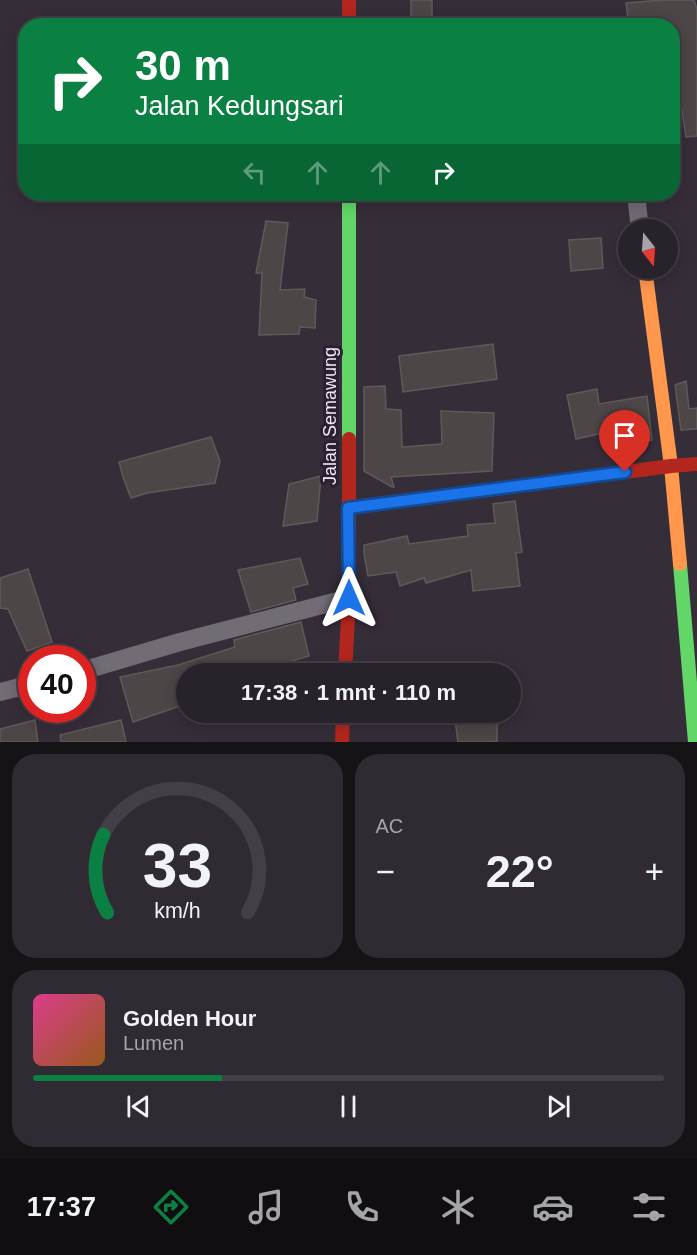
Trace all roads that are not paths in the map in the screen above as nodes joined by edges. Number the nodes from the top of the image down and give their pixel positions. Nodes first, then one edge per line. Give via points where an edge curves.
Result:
1 (349, 0) edge
2 (349, 18) edge
3 (349, 201) edge
4 (637, 201) edge
5 (639, 219) edge
6 (646, 279) edge
7 (697, 464) edge
8 (671, 466) junction
9 (348, 508) junction
10 (349, 598) junction
11 (346, 663) edge
12 (96, 667) edge
13 (18, 688) edge
14 (0, 692) edge
15 (343, 723) edge
16 (342, 742) edge
17 (695, 742) edge

1 - 2 street
3 - 9 street, Jalan Semawung
4 - 5 street
6 - 8 street
7 - 8 street
8 - 9 street
8 - 17 street
9 - 10 street, Jalan Semawung
10 - 11 street, Jalan Semawung
10 - 12 street
13 - 14 street
15 - 16 street

